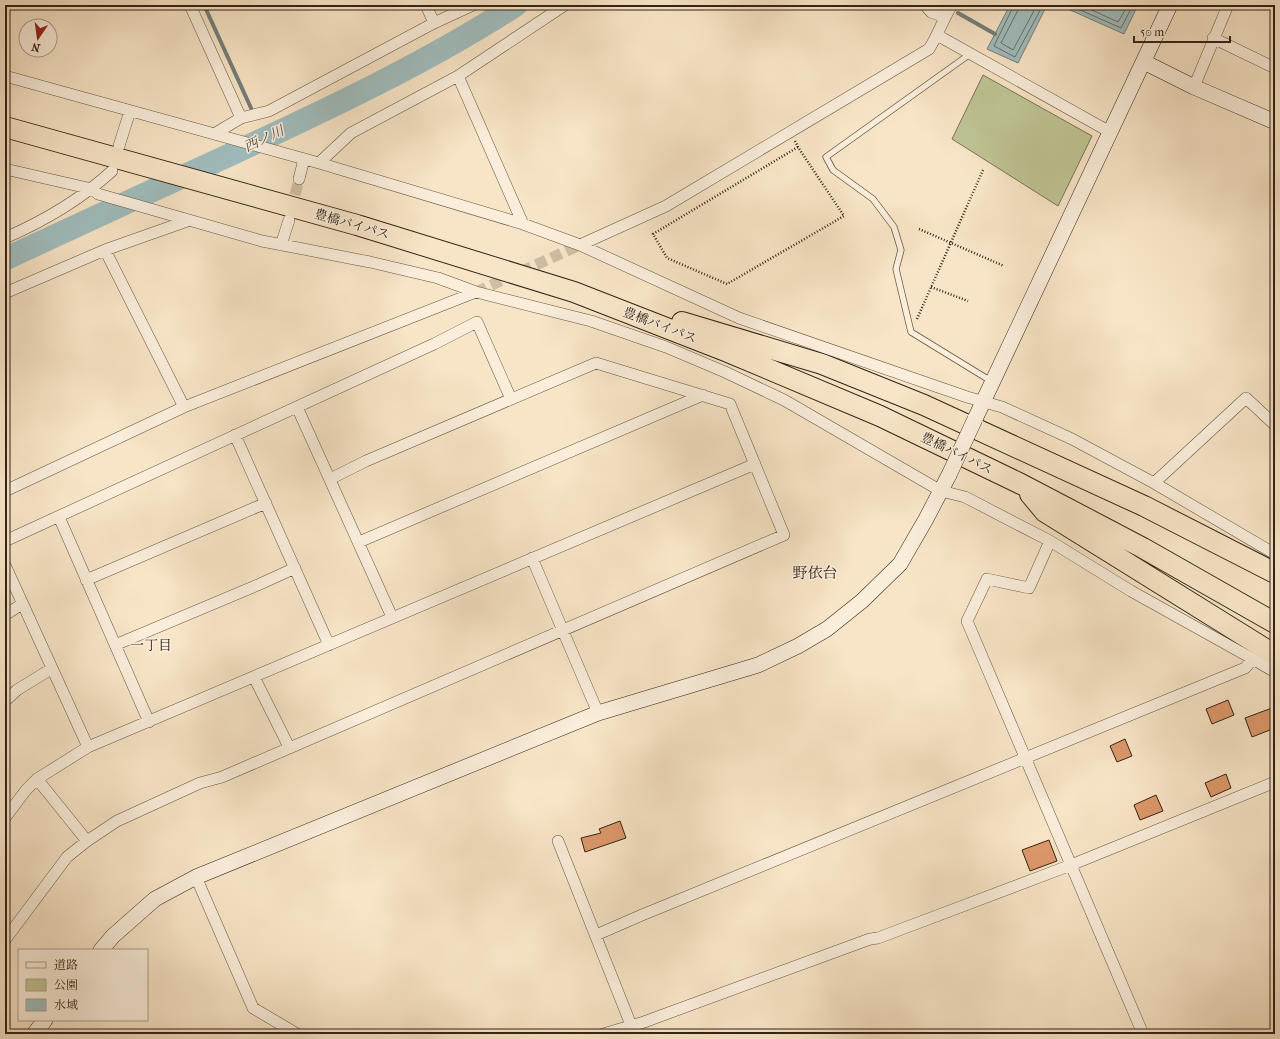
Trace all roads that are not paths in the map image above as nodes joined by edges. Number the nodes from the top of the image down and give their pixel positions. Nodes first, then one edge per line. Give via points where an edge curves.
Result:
1 (190, 5) edge
2 (426, 5) edge
3 (473, 5) edge
4 (565, 5) edge
5 (925, 5) edge
6 (952, 5) edge
7 (1170, 5) edge
8 (1228, 5) edge
9 (944, 17) junction
10 (434, 23) junction
11 (937, 35) junction
12 (1213, 38) junction
13 (970, 54) junction
14 (1144, 62) junction
15 (5, 67) edge
16 (1275, 68) edge
17 (458, 76) junction
18 (8, 77) edge
19 (1194, 87) junction
20 (130, 111) junction
21 (241, 118) junction
22 (1275, 122) edge
23 (5, 127) edge
24 (1110, 132) junction
25 (214, 134) junction
26 (120, 146) dead end
27 (304, 159) junction
28 (319, 163) junction
29 (5, 169) edge
30 (112, 171) dead end
31 (299, 179) tunnel mouth
32 (95, 192) junction
33 (182, 219) junction
34 (289, 220) tunnel mouth
35 (523, 224) junction
36 (5, 238) edge
37 (580, 244) junction
38 (281, 245) junction
39 (104, 250) junction
40 (476, 292) junction
41 (574, 292) junction
42 (5, 293) edge
43 (991, 381) junction
44 (703, 395) junction
45 (512, 399) junction
46 (982, 401) junction
47 (184, 407) junction
48 (297, 407) junction
49 (1275, 425) edge
50 (235, 435) junction
51 (755, 464) junction
52 (330, 479) junction
53 (1154, 483) junction
54 (1021, 484) junction
55 (5, 491) edge
56 (941, 491) junction
57 (266, 503) junction
58 (59, 517) junction
59 (5, 541) edge
60 (1050, 541) junction
61 (359, 542) junction
62 (1275, 554) edge
63 (532, 558) junction
64 (5, 565) edge
65 (294, 568) junction
66 (1275, 573) edge
67 (86, 580) junction
68 (22, 604) junction
69 (5, 614) edge
70 (392, 617) junction
71 (1275, 623) edge
72 (564, 630) junction
73 (115, 645) junction
74 (329, 645) junction
75 (1275, 655) edge
76 (1254, 659) junction
77 (51, 668) junction
78 (1275, 672) edge
79 (254, 677) junction
80 (5, 701) edge
81 (598, 713) junction
82 (149, 722) junction
83 (88, 747) junction
84 (289, 747) junction
85 (1025, 757) junction
86 (37, 779) junction
87 (1275, 782) edge
88 (5, 818) edge
89 (87, 841) junction
90 (558, 841) dead end
91 (1071, 865) junction
92 (196, 877) junction
93 (596, 935) junction
94 (5, 940) edge
95 (102, 949) edge
96 (44, 1021) edge
97 (634, 1029) edge
98 (34, 1034) edge
99 (297, 1034) edge
100 (603, 1034) edge
101 (1143, 1034) edge

1 - 21 street
2 - 10 street
3 - 10 street
4 - 17 street
5 - 9 street via 931,12
6 - 9 street
7 - 14 street
8 - 12 street
9 - 11 street
10 - 21 street via 269,111
11 - 13 street
11 - 37 street via 929,49 666,206
12 - 16 street
12 - 19 street
13 - 24 street
13 - 43 lane via 826,157 834,170 873,199 894,227 901,250 896,269 911,332
14 - 19 street
14 - 24 street
15 - 18 street
17 - 28 street via 351,133
17 - 35 street
18 - 20 street
19 - 22 street
20 - 25 street
20 - 26 street
21 - 25 street
23 - 41 highway, 豊橋バイパス via 357,225
24 - 43 street
25 - 27 street
27 - 28 street
27 - 31 street
28 - 35 street
29 - 32 street
30 - 32 street
32 - 33 street
32 - 36 street via 37,224
33 - 38 street
33 - 39 street
34 - 38 street
35 - 37 street
37 - 46 street via 739,318
38 - 40 street via 438,278
39 - 42 street
39 - 47 street
40 - 47 street
40 - 56 street via 591,321 719,369 784,400
41 - 54 highway, 豊橋バイパス via 728,352 880,416
41 - 66 highway via 734,336 822,364 883,388 1144,506
43 - 46 street
44 - 45 street via 596,363
44 - 51 street via 730,404
44 - 61 street
45 - 48 street via 477,322
45 - 52 street via 366,460
46 - 53 street via 1002,406 1072,439
46 - 56 street, bridge
47 - 55 street
48 - 50 street
48 - 52 street
49 - 53 street via 1246,398
50 - 57 street
50 - 58 street
51 - 63 street
51 - 72 street via 784,535
52 - 61 street
53 - 62 street
54 - 71 highway, 豊橋バイパス via 1143,548
54 - 75 highway via 1045,512
56 - 60 street via 965,497
56 - 81 street via 900,564 862,601 827,629 798,646 758,664
57 - 65 street
57 - 67 street
58 - 59 street
58 - 67 street
60 - 76 street via 1131,591
60 - 85 street via 1029,588 987,579 967,621
61 - 70 street
63 - 70 street
63 - 72 street
64 - 68 street
65 - 73 street
65 - 74 street
67 - 73 street
68 - 69 street
68 - 77 street
70 - 74 street
72 - 81 street
72 - 84 street
73 - 82 street
74 - 79 street
76 - 78 street
76 - 85 street via 1245,668
77 - 80 street
77 - 83 street
79 - 82 street
79 - 84 street
81 - 92 street
82 - 83 street
83 - 86 street
84 - 89 street via 222,777 200,783 118,821
85 - 91 street
85 - 93 street
86 - 88 street
86 - 89 street
87 - 91 street
89 - 94 street via 67,857
90 - 93 street
91 - 97 street via 878,938 685,1005 644,1022
91 - 101 street
92 - 95 street via 155,899
92 - 99 street via 253,1008
93 - 97 street
96 - 98 street
97 - 100 street

